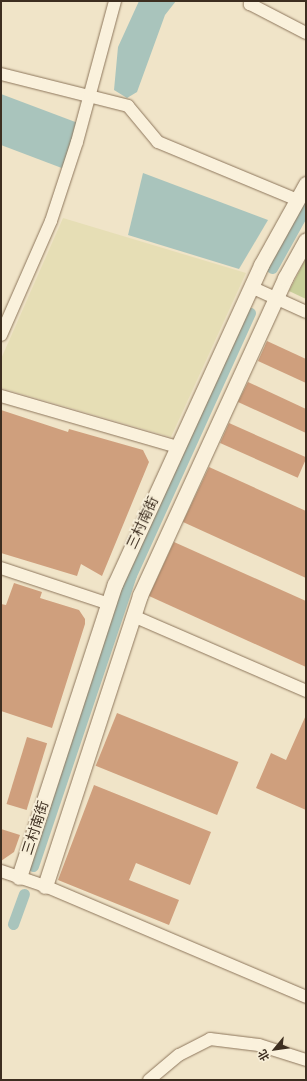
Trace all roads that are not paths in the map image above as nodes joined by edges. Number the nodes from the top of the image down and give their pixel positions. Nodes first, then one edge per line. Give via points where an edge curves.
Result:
1 (115, 1) edge
2 (252, 1) edge
3 (306, 33) edge
4 (1, 74) edge
5 (90, 95) junction
6 (306, 184) edge
7 (297, 200) junction
8 (306, 240) edge
9 (251, 287) junction
10 (276, 298) junction
11 (306, 312) edge
12 (1, 335) edge
13 (1, 396) edge
14 (178, 447) junction
15 (1, 568) edge
16 (109, 604) junction
17 (133, 616) junction
18 (306, 691) edge
19 (1, 871) edge
20 (19, 877) junction
21 (45, 886) junction
22 (306, 998) edge
23 (306, 1060) edge
24 (149, 1080) edge

1 - 5 street
2 - 3 street via 250,4
4 - 5 street
5 - 7 street via 128,106 158,142
5 - 12 street via 51,221
6 - 7 street, 三村南街
7 - 9 street, 三村南街
8 - 10 street, 三村南街
9 - 10 street
9 - 14 street, 三村南街
10 - 11 street
10 - 17 street, 三村南街 via 140,594
13 - 14 street
14 - 16 street, 三村南街 via 115,584
15 - 16 street
16 - 20 street, 三村南街
17 - 18 street
17 - 21 street, 三村南街
19 - 20 street
20 - 21 street
21 - 22 street
23 - 24 street via 259,1045 210,1039 179,1055

